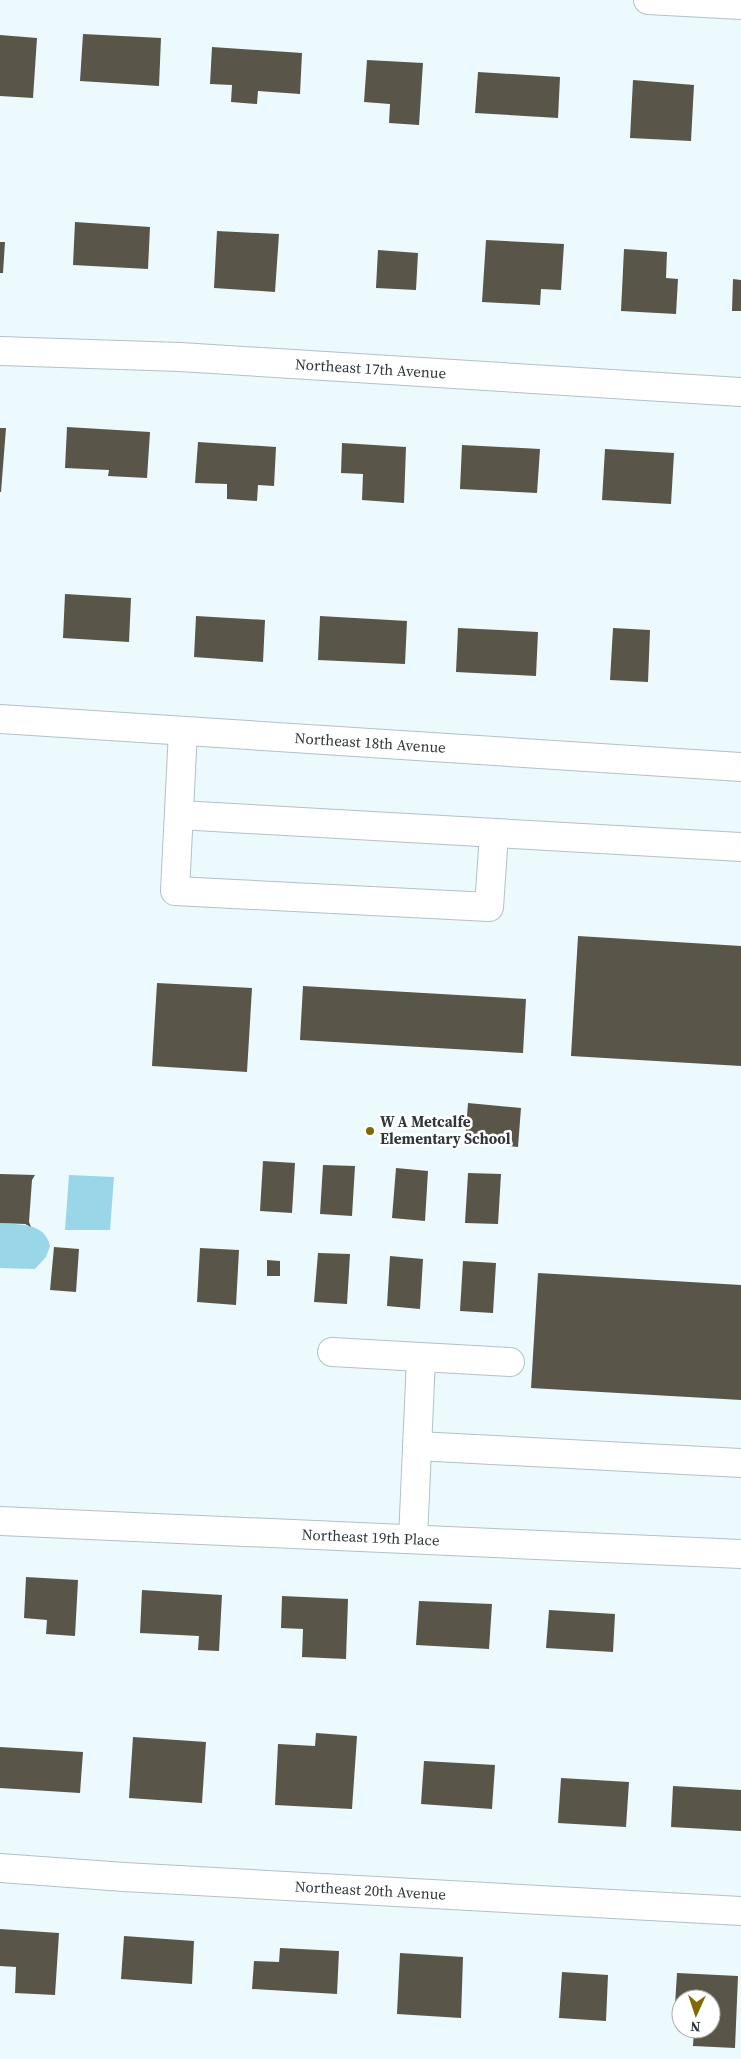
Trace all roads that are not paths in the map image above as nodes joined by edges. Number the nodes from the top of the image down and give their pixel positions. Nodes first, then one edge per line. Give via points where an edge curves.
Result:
1 (648, 0) edge
2 (741, 6) edge
3 (0, 351) edge
4 (741, 392) edge
5 (0, 719) edge
6 (183, 731) junction
7 (741, 767) edge
8 (179, 815) junction
9 (494, 834) junction
10 (741, 848) edge
11 (332, 1352) dead end
12 (421, 1358) junction
13 (510, 1362) dead end
14 (417, 1446) junction
15 (741, 1462) edge
16 (0, 1521) edge
17 (413, 1539) junction
18 (741, 1554) edge
19 (0, 1868) edge
20 (741, 1911) edge

1 - 2 street
3 - 4 street, Northeast 17th Avenue via 190,358
5 - 6 street, Northeast 18th Avenue
6 - 7 street, Northeast 18th Avenue
6 - 8 street
8 - 9 street
8 - 9 street via 175,891 489,907
9 - 10 street
11 - 12 street
12 - 13 street
12 - 14 street
14 - 15 street
14 - 17 street
16 - 17 street, Northeast 19th Place
17 - 18 street, Northeast 19th Place
19 - 20 street, Northeast 20th Avenue

